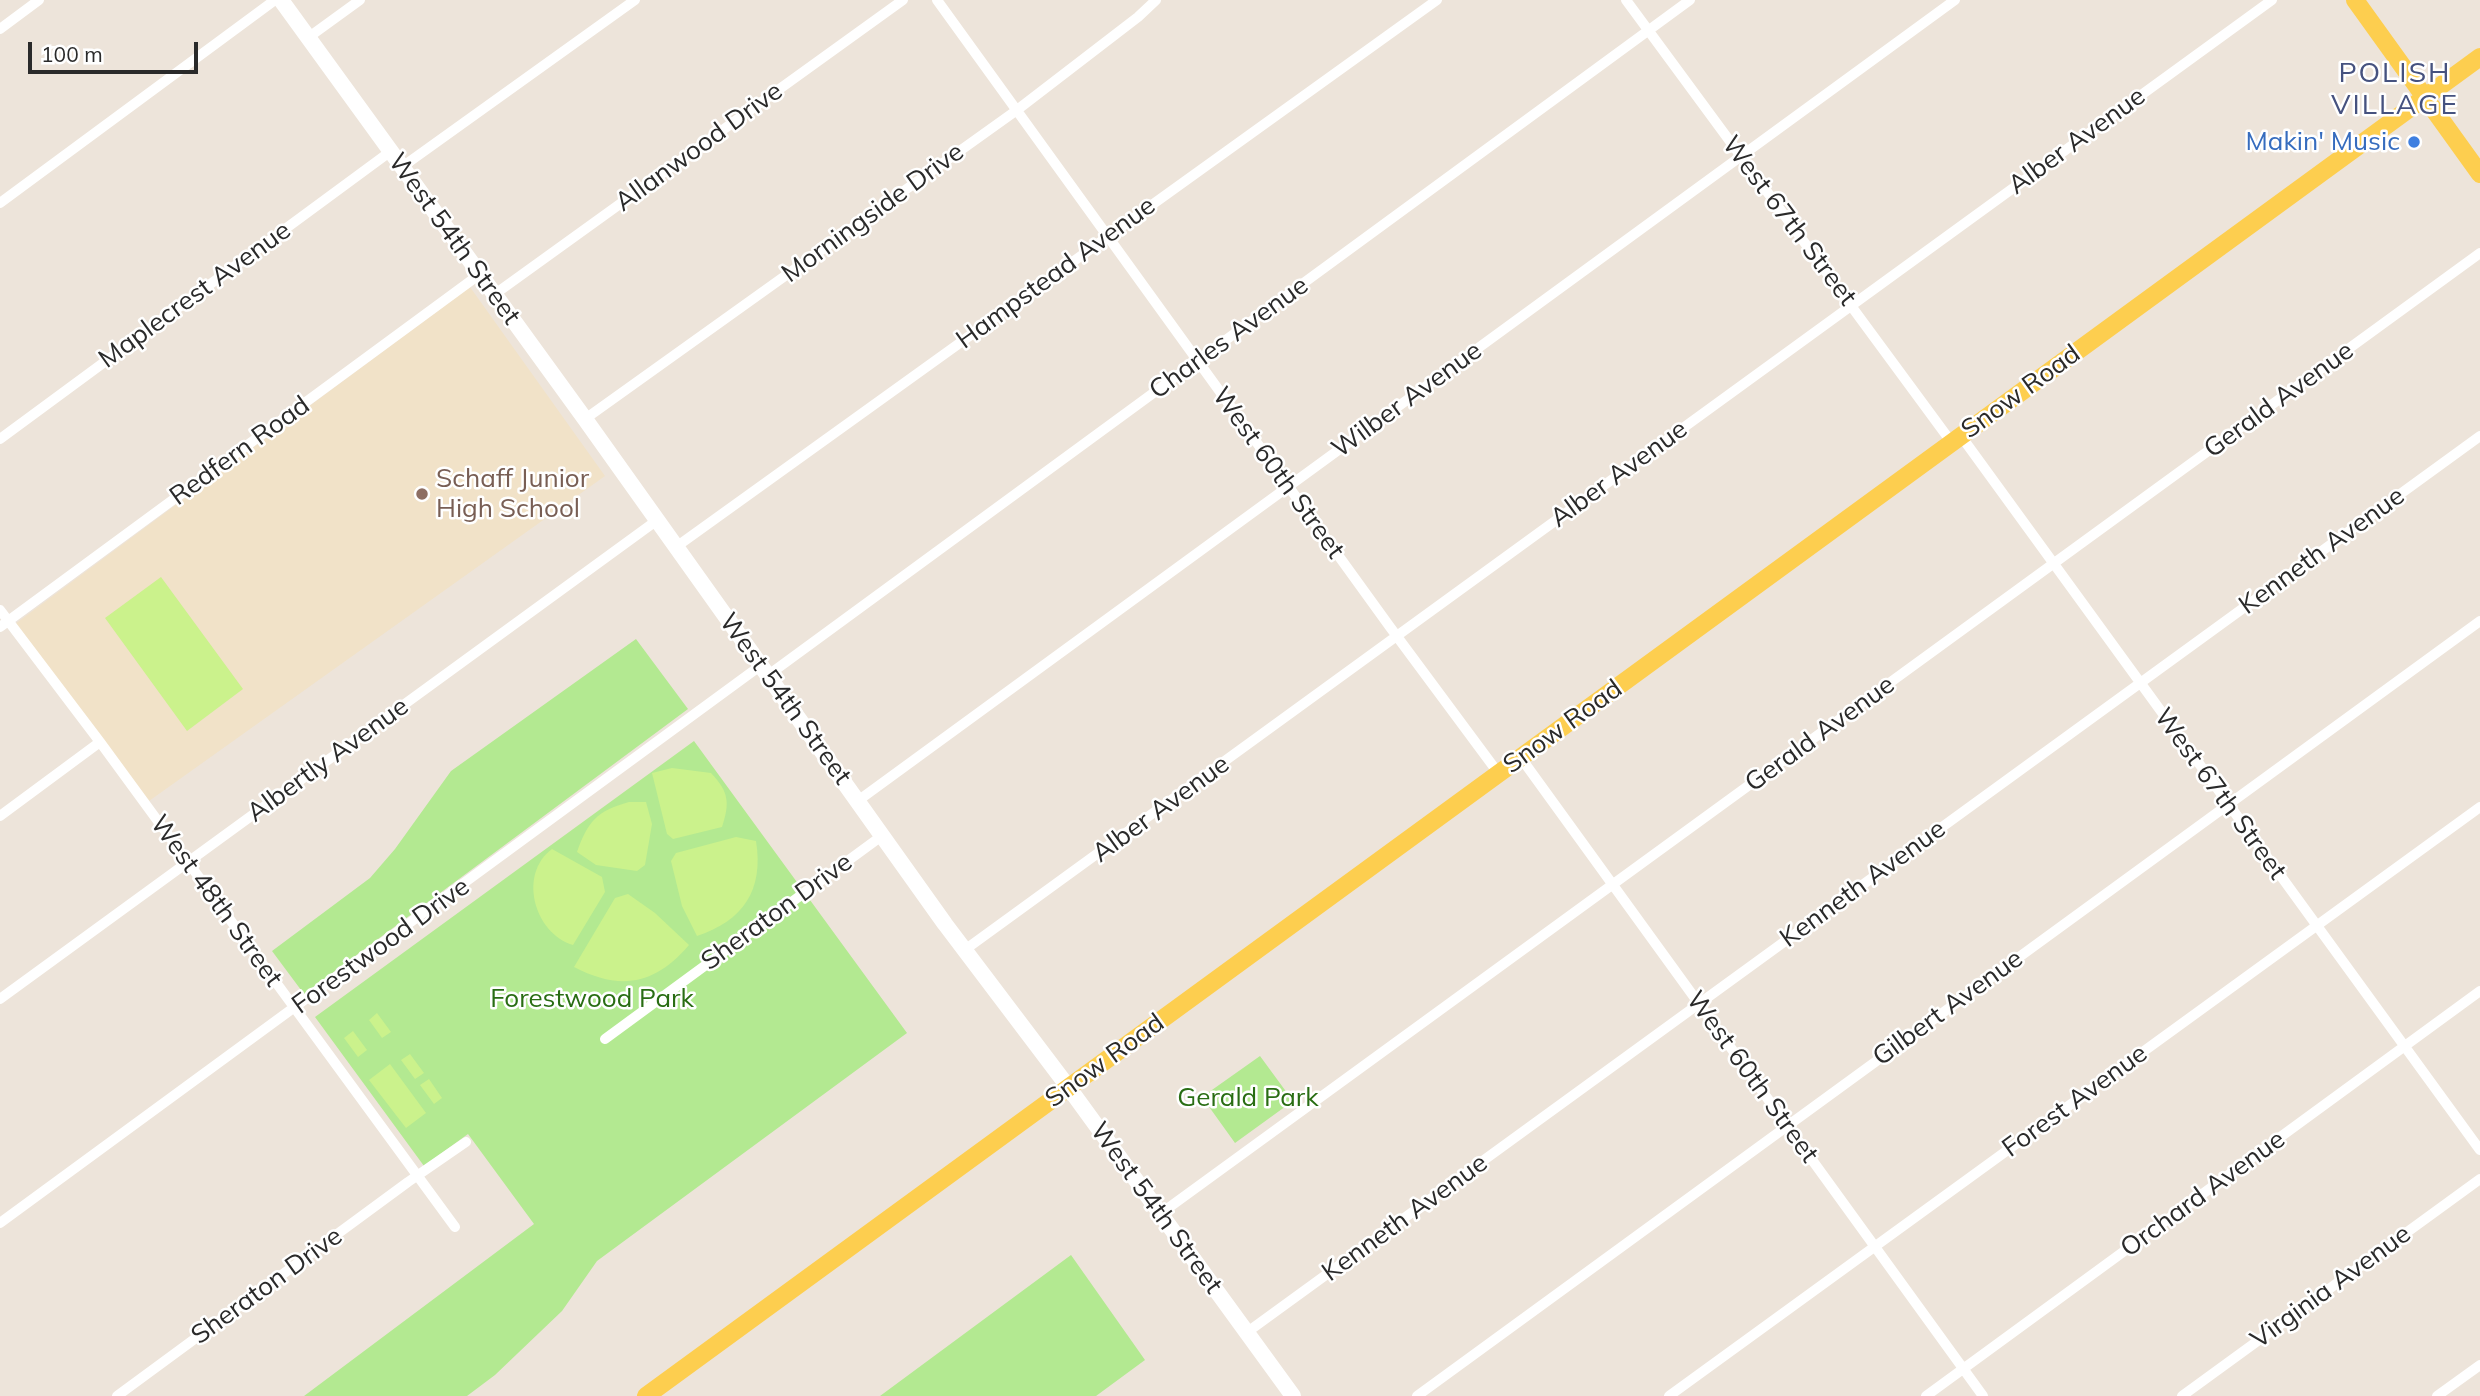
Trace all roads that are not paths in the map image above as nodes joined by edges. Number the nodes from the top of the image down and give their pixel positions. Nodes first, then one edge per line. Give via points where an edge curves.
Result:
1 (39, 0) edge
2 (275, 0) edge
3 (281, 0) edge
4 (360, 0) edge
5 (635, 0) edge
6 (903, 0) edge
7 (937, 0) edge
8 (1156, 0) edge
9 (1437, 0) edge
10 (1626, 0) edge
11 (1690, 0) edge
12 (1955, 0) edge
13 (2272, 0) edge
14 (2355, 0) edge
15 (0, 29) edge
16 (1648, 30) junction
17 (309, 37) junction
18 (2480, 57) edge
19 (2424, 96) junction
20 (1017, 110) junction
21 (391, 151) junction
22 (1740, 156) junction
23 (402, 167) junction
24 (2480, 174) edge
25 (0, 203) edge
26 (1108, 236) junction
27 (2480, 253) edge
28 (480, 274) junction
29 (495, 294) junction
30 (1851, 304) junction
31 (1197, 361) junction
32 (585, 419) junction
33 (2480, 436) edge
34 (0, 439) edge
35 (1956, 440) junction
36 (1289, 488) junction
37 (656, 521) junction
38 (676, 547) junction
39 (2054, 564) junction
40 (0, 610) edge
41 (2480, 621) edge
42 (4, 624) edge
43 (1397, 636) junction
44 (763, 671) junction
45 (2139, 683) junction
46 (100, 742) junction
47 (1521, 758) junction
48 (1499, 774) junction
49 (859, 800) junction
50 (2228, 803) junction
51 (2480, 807) edge
52 (0, 816) edge
53 (883, 835) junction
54 (187, 861) junction
55 (1613, 884) junction
56 (2316, 926) junction
57 (966, 949) junction
58 (2480, 992) edge
59 (0, 999) edge
60 (1698, 1004) junction
61 (295, 1009) junction
62 (605, 1040) dead end
63 (2405, 1047) junction
64 (1069, 1088) junction
65 (1787, 1126) junction
66 (466, 1142) dead end
67 (2480, 1150) edge
68 (416, 1176) junction
69 (2480, 1179) edge
70 (1160, 1214) junction
71 (0, 1223) edge
72 (455, 1227) dead end
73 (1874, 1247) junction
74 (1246, 1334) junction
75 (2480, 1364) edge
76 (1963, 1369) junction
77 (1288, 1394) edge
78 (117, 1396) edge
79 (646, 1396) edge
80 (1417, 1396) edge
81 (1670, 1396) edge
82 (1926, 1396) edge
83 (1983, 1396) edge
84 (2182, 1396) edge
85 (2437, 1396) edge

1 - 15 street
2 - 25 street
3 - 17 street, West 54th Street
4 - 17 street
5 - 23 street
6 - 29 street, Allanwood Drive
7 - 20 street, West 60th Street
8 - 20 street, Morningside Drive
9 - 26 street, Hampstead Avenue
10 - 16 street, West 67th Street
11 - 16 street, Charles Avenue
12 - 22 street, Wilber Avenue
13 - 30 street, Alber Avenue
14 - 19 main road
16 - 22 street, West 67th Street
16 - 31 street, Charles Avenue
17 - 21 street, West 54th Street
18 - 19 main road, Snow Road
19 - 24 main road
19 - 35 main road, Snow Road
20 - 26 street, West 60th Street
20 - 32 street, Morningside Drive
21 - 23 street, West 54th Street
21 - 34 street, Maplecrest Avenue
22 - 30 street, West 67th Street
22 - 36 street, Wilber Avenue
23 - 28 street, West 54th Street
26 - 31 street, West 60th Street
26 - 38 street, Hampstead Avenue
27 - 39 street, Gerald Avenue
28 - 29 street, West 54th Street
28 - 42 street, Redfern Road
29 - 32 street, West 54th Street
30 - 35 street, West 67th Street
30 - 43 street, Alber Avenue
31 - 36 street, West 60th Street
31 - 44 street, Charles Avenue
32 - 37 street, West 54th Street
33 - 45 street, Kenneth Avenue
35 - 39 street, West 67th Street
35 - 47 main road, Snow Road
36 - 43 street, West 60th Street
36 - 49 street, Wilber Avenue
37 - 38 street, West 54th Street
37 - 54 street, Albertly Avenue
38 - 44 street, West 54th Street
39 - 45 street, West 67th Street
39 - 55 street, Gerald Avenue
40 - 42 street, West 48th Street
41 - 50 street, Gilbert Avenue
42 - 46 street, West 48th Street
43 - 48 street, West 60th Street
43 - 57 street, Alber Avenue
44 - 49 street, West 54th Street
44 - 61 street, Forestwood Drive
45 - 50 street, West 67th Street
45 - 60 street, Kenneth Avenue
46 - 52 street
46 - 54 street, West 48th Street
47 - 48 main road, Snow Road
47 - 55 street, West 60th Street
48 - 64 main road, Snow Road
49 - 53 street, West 54th Street
50 - 56 street, West 67th Street
50 - 65 street, Gilbert Avenue
51 - 56 street, Forest Avenue
53 - 57 street, West 54th Street
53 - 62 street, Sheraton Drive
54 - 59 street, Albertly Avenue
54 - 61 street, West 48th Street
55 - 60 street, West 60th Street
55 - 70 street, Gerald Avenue
56 - 63 street, West 67th Street
56 - 73 street, Forest Avenue
57 - 64 street, West 54th Street
58 - 63 street, Orchard Avenue
60 - 65 street, West 60th Street
60 - 74 street, Kenneth Avenue
61 - 68 street, West 48th Street
61 - 71 street, Forestwood Drive
63 - 67 street, West 67th Street
63 - 76 street, Orchard Avenue
64 - 70 street, West 54th Street
64 - 79 main road, Snow Road
65 - 73 street, West 60th Street
65 - 80 street, Gilbert Avenue
66 - 68 street, Sheraton Drive
68 - 72 street, West 48th Street
68 - 78 street, Sheraton Drive
69 - 84 street, Virginia Avenue
70 - 74 street, West 54th Street
73 - 76 street, West 60th Street
73 - 81 street, Forest Avenue
74 - 77 street, West 54th Street
75 - 85 street
76 - 82 street, Orchard Avenue
76 - 83 street, West 60th Street

